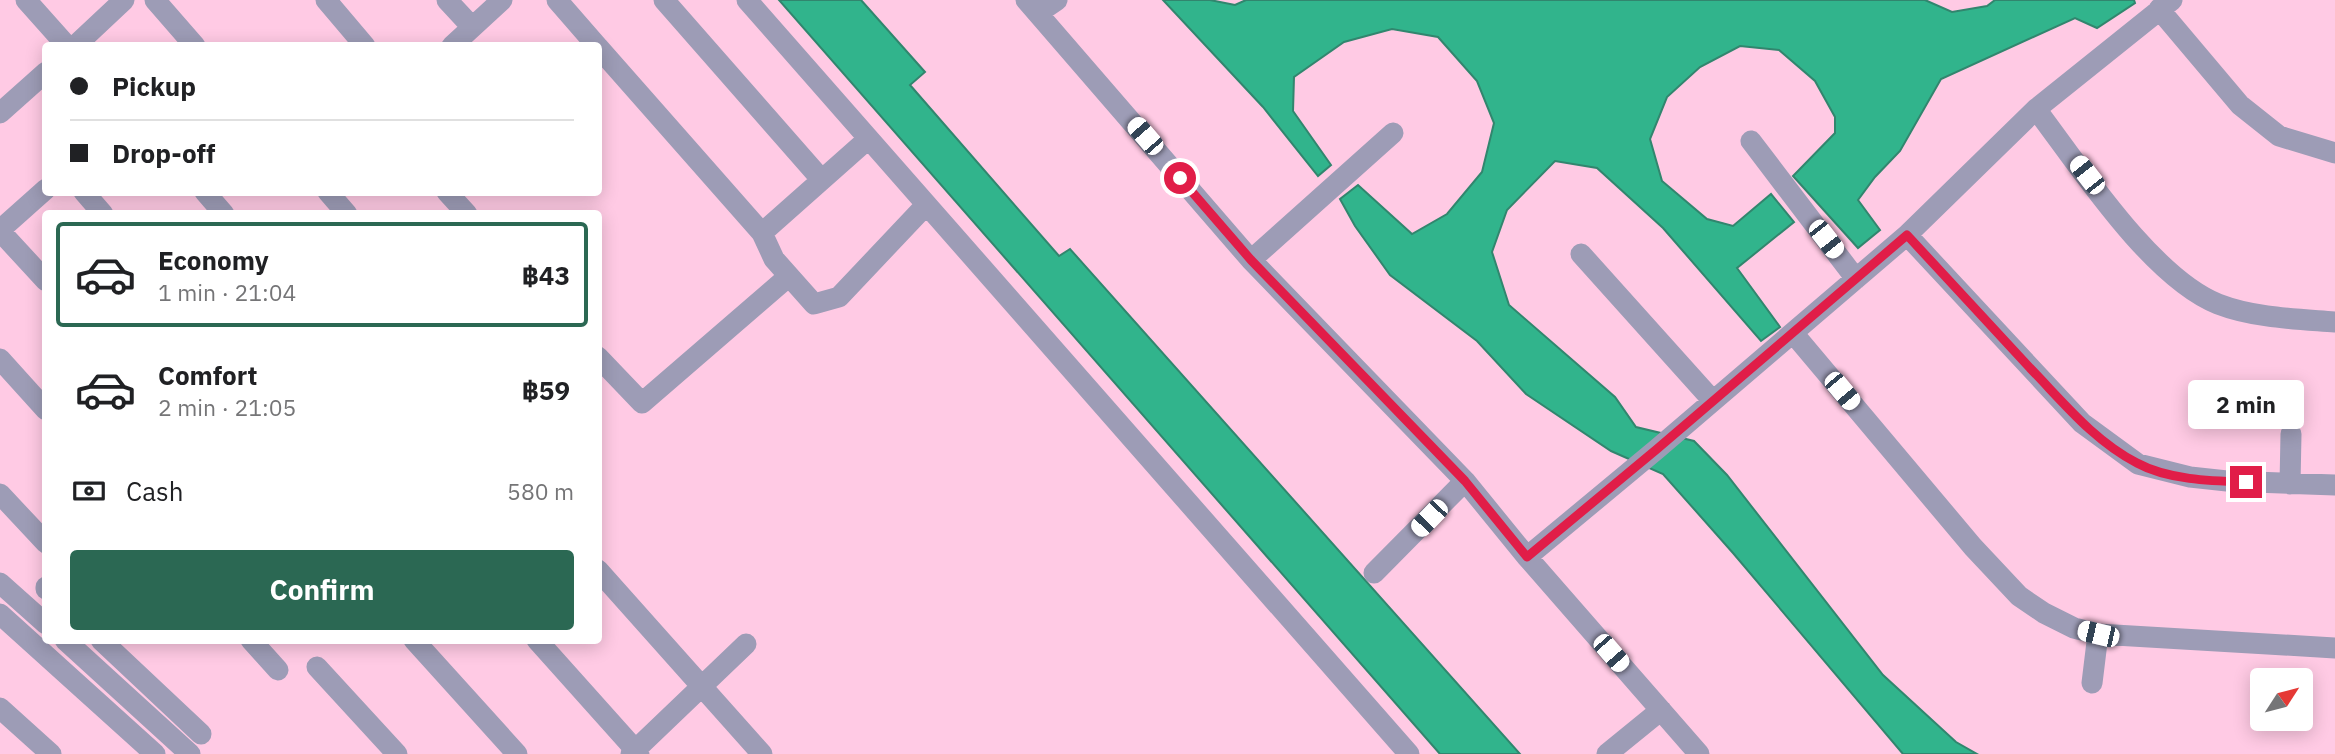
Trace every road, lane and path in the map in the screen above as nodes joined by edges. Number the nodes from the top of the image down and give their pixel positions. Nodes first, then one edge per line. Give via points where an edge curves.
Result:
1 (26, 0) edge
2 (124, 0) edge
3 (155, 0) edge
4 (326, 0) edge
5 (447, 0) edge
6 (502, 0) edge
7 (557, 0) edge
8 (664, 0) edge
9 (747, 0) edge
10 (1057, 0) edge
11 (2165, 4) edge
12 (1032, 6) edge
13 (472, 27) junction
14 (63, 42) edge
15 (79, 42) edge
16 (192, 42) edge
17 (362, 42) edge
18 (456, 42) edge
19 (594, 42) edge
20 (602, 51) edge
21 (42, 75) edge
22 (3, 105) edge
23 (2036, 109) junction
24 (1393, 133) dead end
25 (868, 139) junction
26 (1751, 141) dead end
27 (2335, 153) edge
28 (821, 179) junction
29 (42, 193) edge
30 (87, 196) edge
31 (208, 196) edge
32 (331, 196) edge
33 (451, 196) edge
34 (926, 205) junction
35 (100, 210) edge
36 (221, 210) edge
37 (344, 210) edge
38 (463, 210) edge
39 (0, 230) edge
40 (762, 233) junction
41 (1907, 235) junction
42 (1581, 254) dead end
43 (1251, 260) junction
44 (789, 276) junction
45 (42, 277) edge
46 (1856, 279) junction
47 (2335, 322) edge
48 (1793, 333) junction
49 (0, 359) edge
50 (602, 361) edge
51 (1713, 401) junction
52 (42, 406) edge
53 (2291, 434) dead end
54 (1465, 481) junction
55 (2290, 484) junction
56 (2335, 485) edge
57 (0, 494) edge
58 (42, 539) edge
59 (1527, 557) junction
60 (1374, 573) dead end
61 (602, 574) edge
62 (0, 583) edge
63 (0, 614) edge
64 (42, 620) edge
65 (2098, 634) junction
66 (69, 644) edge
67 (105, 644) edge
68 (255, 644) edge
69 (418, 644) edge
70 (540, 644) edge
71 (746, 644) dead end
72 (2335, 648) edge
73 (317, 667) dead end
74 (278, 670) dead end
75 (2092, 683) dead end
76 (702, 686) junction
77 (0, 708) edge
78 (1661, 710) junction
79 (201, 734) dead end
80 (635, 753) edge
81 (51, 754) edge
82 (155, 754) edge
83 (190, 754) edge
84 (397, 754) edge
85 (517, 754) edge
86 (762, 754) edge
87 (1409, 754) edge
88 (1607, 754) edge
89 (1699, 754) edge

1 - 14 street
2 - 15 street
3 - 16 street
4 - 17 street
5 - 13 street
6 - 13 street
7 - 19 street
8 - 28 street
9 - 25 street
10 - 12 street
11 - 23 street
11 - 27 street via 2240,105 2279,136
12 - 43 street
13 - 18 street
20 - 40 street
21 - 22 street
23 - 41 street
23 - 47 street via 2121,220 2193,292 2260,314
24 - 43 street
25 - 28 street
25 - 34 street
26 - 46 street
28 - 40 street
29 - 39 street
30 - 35 street
31 - 36 street
32 - 37 street
33 - 38 street
34 - 44 street via 839,297 814,304
34 - 87 street
39 - 45 street
40 - 44 street via 774,259
41 - 46 street
41 - 55 street via 2082,423 2138,464 2190,477
42 - 51 street
43 - 54 street
44 - 50 street via 642,404
46 - 48 street
48 - 51 street
48 - 65 street via 2019,596 2044,614
49 - 52 street
51 - 59 street
53 - 55 street
54 - 59 street
54 - 60 street
55 - 56 street
57 - 58 street
59 - 78 street
61 - 76 street
62 - 64 street
63 - 82 street
65 - 72 street
65 - 75 street
66 - 83 street
67 - 79 street
68 - 74 street
69 - 85 street
70 - 80 street
71 - 76 street
73 - 84 street
76 - 80 street
76 - 86 street
77 - 81 street
78 - 88 street
78 - 89 street

